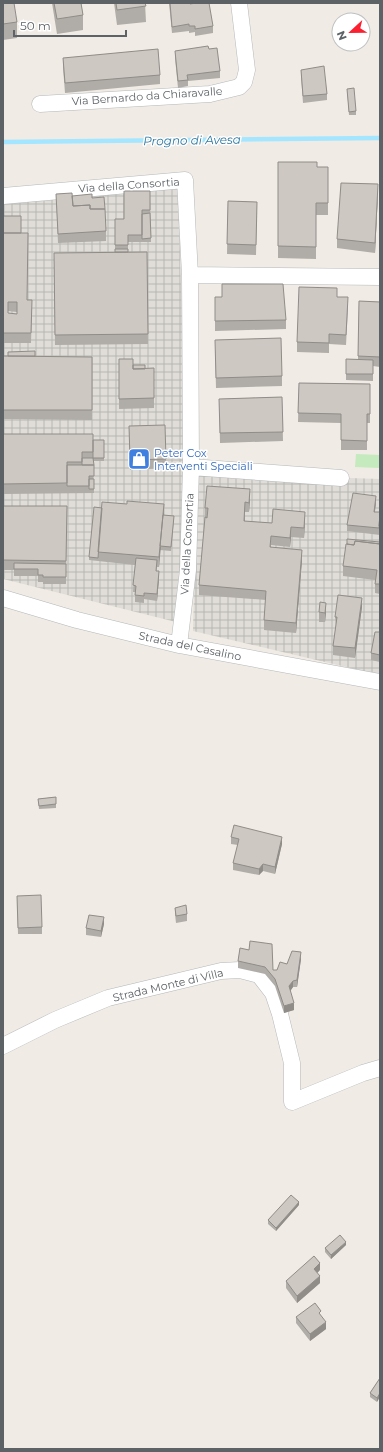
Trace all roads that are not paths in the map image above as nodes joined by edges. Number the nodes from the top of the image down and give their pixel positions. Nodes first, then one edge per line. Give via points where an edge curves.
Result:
1 (239, 3) edge
2 (40, 104) dead end
3 (3, 196) edge
4 (190, 275) junction
5 (380, 277) edge
6 (191, 467) junction
7 (341, 478) dead end
8 (3, 598) edge
9 (179, 645) junction
10 (380, 682) edge
11 (3, 1046) edge
12 (380, 1068) edge

1 - 2 street, Via Bernardo da Chiaravalle via 247,70 240,87 210,94
3 - 4 street, Via della Consortia via 185,180
4 - 5 street
4 - 6 street, Via della Consortia
6 - 7 street
6 - 9 street, Via della Consortia via 188,570
8 - 9 street, Strada del Casalino via 77,620
9 - 10 street, Strada del Casalino
11 - 12 street, Strada Monte di Villa via 55,1020 108,998 221,971 240,970 259,975 273,993 292,1064 292,1102

